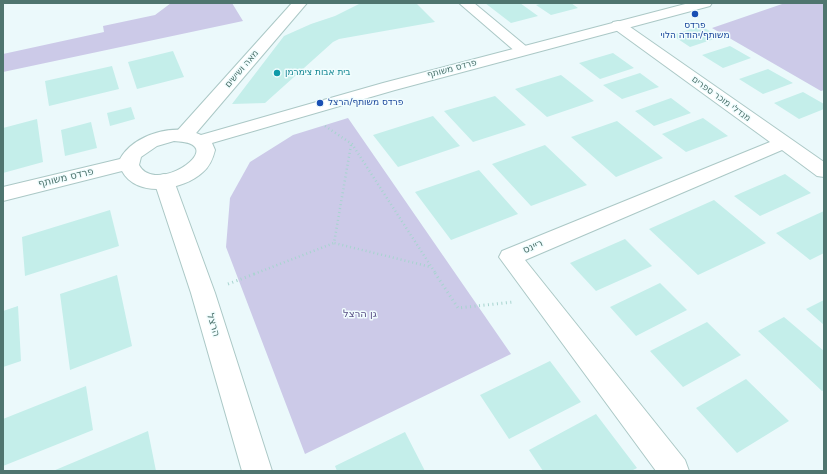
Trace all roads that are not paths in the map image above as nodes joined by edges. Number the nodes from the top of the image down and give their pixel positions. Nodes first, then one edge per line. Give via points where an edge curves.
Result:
1 (300, 3) edge
2 (466, 3) edge
3 (705, 3) edge
4 (618, 25) junction
5 (522, 50) junction
6 (192, 138) junction
7 (782, 143) junction
8 (129, 163) junction
9 (824, 171) edge
10 (164, 182) junction
11 (3, 194) edge
12 (257, 471) edge
13 (674, 471) edge

1 - 6 street, מאה ושישים
2 - 5 street
3 - 4 street, פרדס משותף
4 - 5 street, פרדס משותף
4 - 7 street, מנדלי מוכר ספרים
5 - 6 street, פרדס משותף
6 - 8 street via 174,135 153,140 137,150
6 - 10 street via 204,146 206,153 203,160 197,167 177,179
7 - 9 street, מנדלי מוכר ספרים
7 - 13 street, ריינס via 510,257
8 - 10 street via 130,170 142,180
8 - 11 street, פרדס משותף
10 - 12 street, הרצל via 203,293

